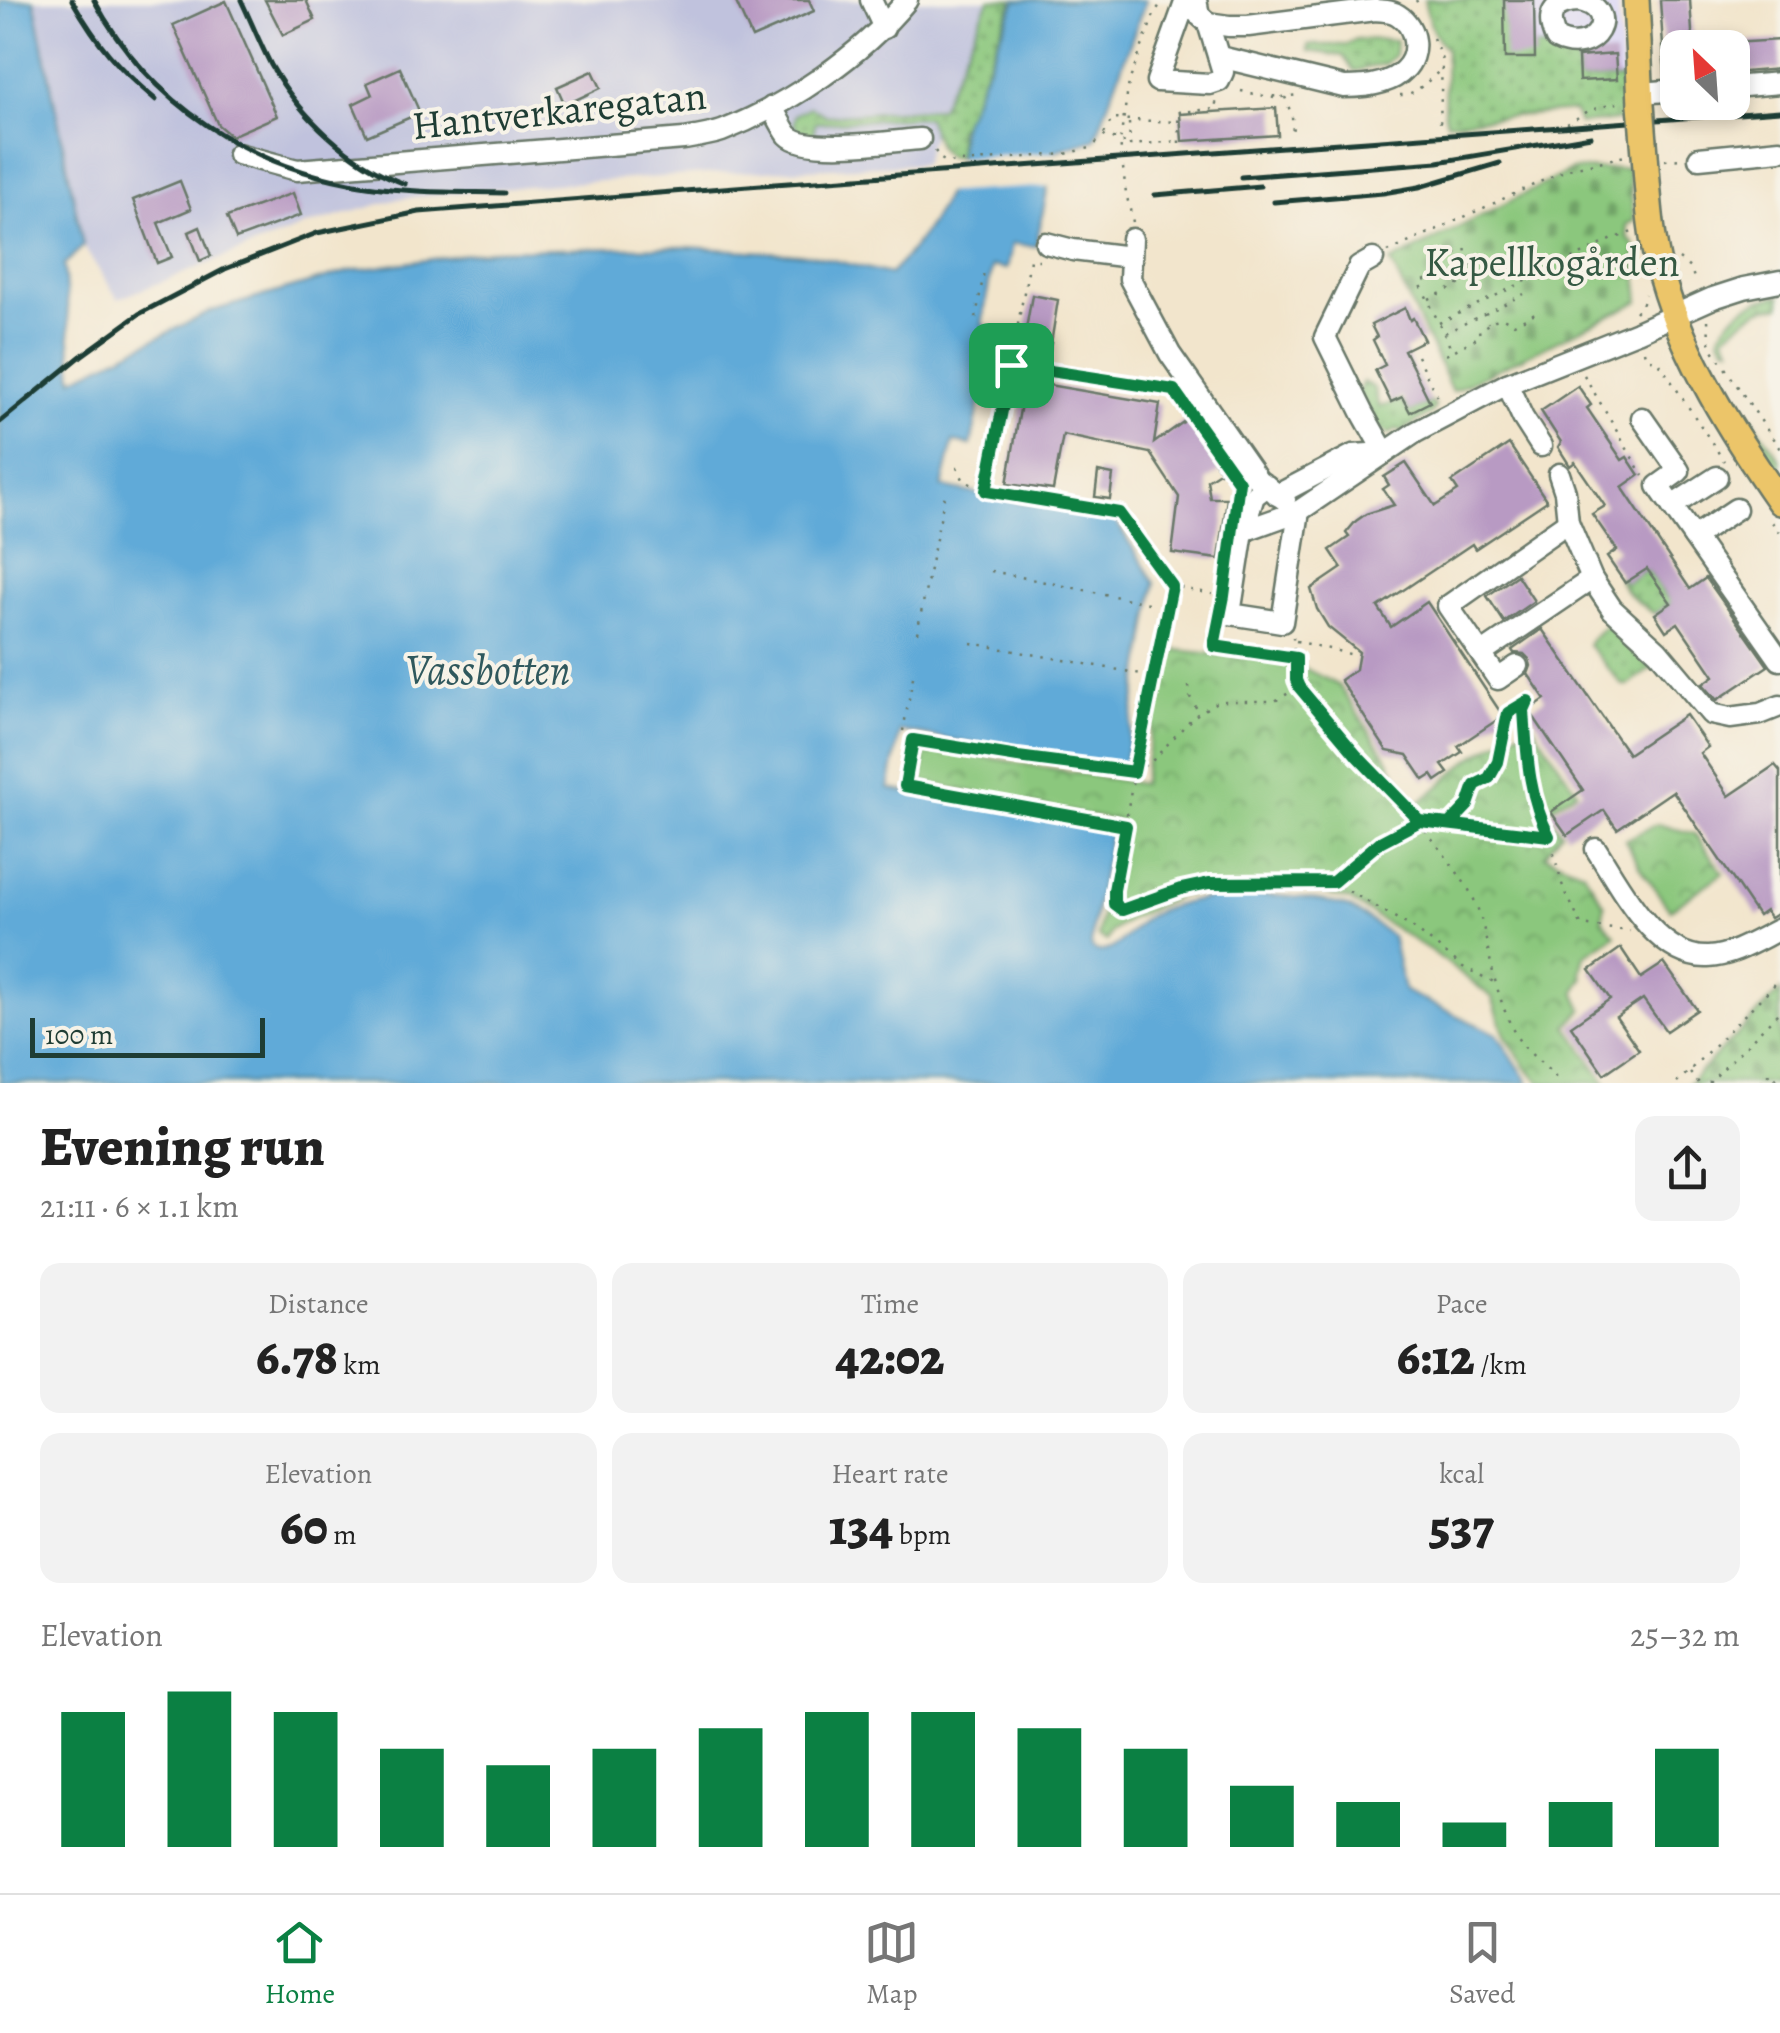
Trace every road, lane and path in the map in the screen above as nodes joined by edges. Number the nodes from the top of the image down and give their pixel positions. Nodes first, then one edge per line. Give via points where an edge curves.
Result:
1 (871, 0) edge
2 (907, 0) edge
3 (1164, 0) edge
4 (1186, 0) edge
5 (1196, 0) edge
6 (1213, 0) edge
7 (1416, 0) edge
8 (1636, 9) edge
9 (1422, 12) dead end
10 (1601, 20) dead end
11 (1208, 22) junction
12 (884, 28) junction
13 (1428, 28) dead end
14 (1220, 57) junction
15 (1442, 69) junction
16 (1780, 83) edge
17 (1750, 85) edge
18 (1240, 91) dead end
19 (1298, 93) dead end
20 (1400, 93) dead end
21 (1660, 94) edge
22 (1222, 97) dead end
23 (1284, 97) junction
24 (1634, 100) junction
25 (772, 107) junction
26 (1126, 121) junction
27 (1179, 122) junction
28 (1567, 124) dead end
29 (1440, 125) dead end
30 (1293, 135) dead end
31 (1102, 137) junction
32 (920, 139) dead end
33 (1120, 142) junction
34 (1130, 146) junction
35 (1638, 148) junction
36 (1780, 150) edge
37 (238, 154) dead end
38 (1699, 158) dead end
39 (948, 163) dead end
40 (1638, 230) dead end
41 (1131, 248) junction
42 (1047, 252) joint
43 (1373, 259) joint
44 (1513, 259) dead end
45 (1446, 269) junction
46 (1464, 270) junction
47 (984, 271) dead end
48 (1468, 280) junction
49 (1780, 281) edge
50 (1644, 290) dead end
51 (1524, 294) dead end
52 (1428, 300) junction
53 (1539, 311) dead end
54 (1484, 314) junction
55 (1674, 315) junction
56 (976, 318) dead end
57 (1440, 323) junction
58 (1488, 324) junction
59 (1637, 332) junction
60 (1444, 334) junction
61 (1452, 352) junction
62 (1446, 354) dead end
63 (1574, 356) junction
64 (1011, 365) junction
65 (1508, 384) junction
66 (1174, 390) dead end
67 (1642, 418) dead end
68 (1541, 446) dead end
69 (1385, 453) junction
70 (957, 467) dead end
71 (1559, 474) dead end
72 (1725, 475) joint
73 (1658, 486) junction
74 (946, 489) dead end
75 (1272, 490) junction
76 (986, 491) junction
77 (1672, 506) junction
78 (1736, 509) dead end
79 (1774, 510) edge
80 (1299, 511) junction
81 (1568, 522) junction
82 (1243, 530) junction
83 (1780, 533) edge
84 (1694, 538) junction
85 (991, 571) dead end
86 (1592, 579) junction
87 (1172, 586) junction
88 (1224, 596) dead end
89 (1153, 604) dead end
90 (1220, 613) dead end
91 (918, 633) dead end
92 (1294, 640) dead end
93 (971, 644) dead end
94 (1481, 654) junction
95 (1358, 656) dead end
96 (1780, 660) edge
97 (1517, 666) dead end
98 (1141, 674) dead end
99 (913, 677) dead end
100 (1189, 686) dead end
101 (1299, 687) junction
102 (1780, 706) edge
103 (1199, 712) junction
104 (903, 731) dead end
105 (1134, 772) junction
106 (1420, 821) junction
107 (1450, 824) junction
108 (1126, 826) junction
109 (1549, 836) junction
110 (1596, 849) dead end
111 (1333, 882) junction
112 (1780, 929) edge
113 (1656, 933) junction
114 (1780, 978) edge
115 (1496, 983) junction
116 (1780, 1011) edge
117 (1688, 1072) junction
118 (1560, 1083) edge
119 (1676, 1083) edge
120 (1699, 1083) edge
121 (1709, 1083) edge
122 (1760, 1083) edge
123 (1780, 1083) edge

1 - 12 street
2 - 12 street, Hantverkaregatan
3 - 26 path via 1128,82
4 - 14 street via 1158,80 1210,84 1222,72
5 - 11 street
6 - 11 street
7 - 9 path
8 - 10 street
8 - 24 main road
11 - 14 street
11 - 14 street via 1248,26 1390,11 1406,22 1415,45 1403,72 1355,87
12 - 25 street, Hantverkaregatan
13 - 15 path
15 - 20 path via 1410,94
15 - 29 path
16 - 17 street
18 - 23 path
19 - 23 path
21 - 24 street
22 - 27 path via 1216,109 1178,112
23 - 30 path
24 - 28 path via 1590,110
24 - 35 main road, bridge
25 - 32 street via 789,136 806,144
25 - 37 street, Hantverkaregatan via 684,140 296,170
26 - 27 path
26 - 31 path via 1112,119
26 - 33 path
26 - 34 path
27 - 34 path via 1180,142
31 - 33 path
31 - 39 path via 1065,154
33 - 34 path
33 - 41 path via 1134,226
35 - 43 path via 1568,169
35 - 55 main road
36 - 38 street
40 - 57 path
41 - 42 street
41 - 75 street via 1130,279 1170,354 1258,480
42 - 64 path via 1030,260
43 - 69 street via 1359,267 1325,337
44 - 48 path
45 - 46 path via 1454,276
45 - 46 path via 1444,261 1467,250 1474,264
45 - 52 path via 1420,283
46 - 48 path
47 - 56 path
48 - 52 path
49 - 55 street via 1728,292
50 - 59 path via 1643,304 1632,314
51 - 54 path
52 - 57 path
53 - 58 path via 1514,324 1503,318
54 - 58 path
54 - 60 path
55 - 59 street
55 - 79 main road
57 - 60 path
58 - 61 path
59 - 63 street
59 - 72 path via 1645,355 1660,364
60 - 61 path
61 - 62 path
63 - 65 street
63 - 73 path via 1645,481
64 - 66 path
64 - 76 path
65 - 68 street
65 - 69 street
67 - 73 street via 1679,471
69 - 75 street via 1353,455
69 - 80 street
70 - 76 path via 964,481
71 - 81 street
72 - 77 street
73 - 77 street
74 - 91 path
75 - 80 street
75 - 82 street via 1254,496
76 - 87 path via 1119,513
77 - 84 street
78 - 84 street
79 - 83 path
80 - 82 street
80 - 82 street via 1282,622 1230,614
81 - 86 street
81 - 94 street via 1448,606
84 - 96 street
85 - 89 path
86 - 94 street
86 - 102 street via 1712,714 1730,718
87 - 88 path
87 - 105 path
90 - 101 path via 1214,646 1296,658
92 - 95 path
93 - 98 path
94 - 97 street via 1498,678
99 - 104 path
100 - 103 path
101 - 103 path via 1275,701 1225,701
101 - 106 path
103 - 105 path
105 - 108 path
105 - 108 path via 913,740 905,786
106 - 107 path
106 - 111 path via 1380,842
106 - 115 path via 1475,900
107 - 109 path
107 - 109 path via 1498,762 1508,713 1528,701 1531,784
108 - 111 path via 1114,890 1114,904 1122,910 1209,883
109 - 113 path via 1581,926
110 - 113 street
111 - 115 path
112 - 113 street via 1709,957 1686,953
114 - 117 path
115 - 118 path via 1522,1046
116 - 121 path
117 - 119 path
117 - 120 path
122 - 123 path via 1770,1073

